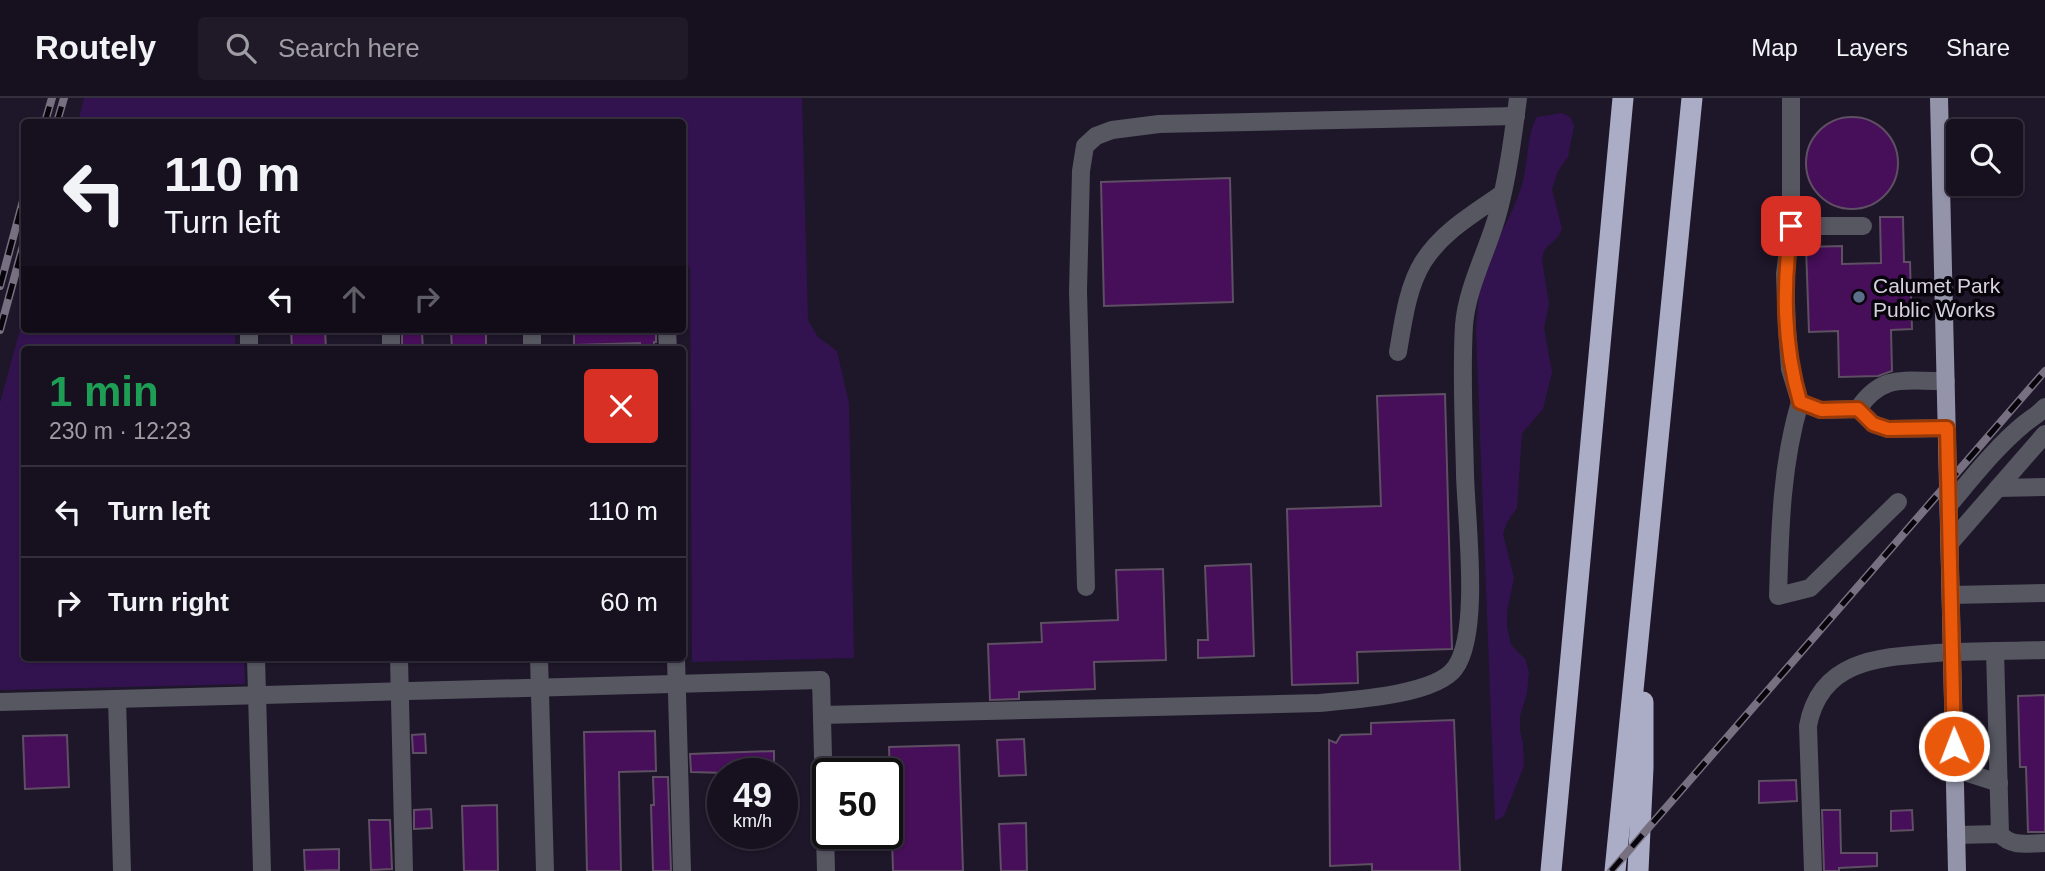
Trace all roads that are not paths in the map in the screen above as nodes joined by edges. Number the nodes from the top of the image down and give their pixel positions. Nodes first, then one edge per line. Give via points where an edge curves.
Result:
1 (1518, 98) edge
2 (1623, 98) edge
3 (1692, 98) edge
4 (1791, 98) edge
5 (1939, 98) edge
6 (1516, 116) junction
7 (1502, 194) junction
8 (1791, 226) junction
9 (1863, 226) dead end
10 (1398, 352) dead end
11 (1946, 381) junction
12 (1800, 402) junction
13 (2045, 407) edge
14 (1858, 409) junction
15 (1947, 428) junction
16 (2045, 434) edge
17 (2045, 487) edge
18 (1998, 488) junction
19 (1898, 502) dead end
20 (1949, 505) junction
21 (1950, 543) junction
22 (1643, 576) junction
23 (1086, 587) dead end
24 (2045, 593) edge
25 (1951, 595) junction
26 (2045, 650) edge
27 (1995, 651) junction
28 (1952, 652) junction
29 (256, 661) edge
30 (399, 661) edge
31 (539, 661) edge
32 (677, 661) edge
33 (677, 684) junction
34 (540, 687) junction
35 (400, 691) junction
36 (257, 695) junction
37 (117, 699) junction
38 (0, 702) edge
39 (822, 715) junction
40 (1955, 769) junction
41 (1998, 783) junction
42 (1956, 835) junction
43 (2000, 835) junction
44 (2045, 843) edge
45 (122, 871) edge
46 (262, 871) edge
47 (404, 871) edge
48 (545, 871) edge
49 (682, 871) edge
50 (826, 871) edge
51 (1551, 871) edge
52 (1615, 871) edge
53 (1638, 871) edge
54 (1813, 871) edge
55 (1957, 871) edge

1 - 6 street
2 - 51 highway
3 - 22 highway
4 - 8 street
5 - 11 main road
6 - 7 street
6 - 23 street via 1159,124 1112,130 1085,146 1077,291
7 - 10 street via 1447,234 1421,265 1405,311
7 - 39 street via 1464,323 1470,598 1466,641 1455,668 1433,685 1319,704
8 - 9 street
8 - 12 street via 1785,274 1787,330 1790,369
11 - 14 street via 1886,382 1870,392
11 - 15 main road
12 - 14 street via 1821,410
12 - 19 street via 1785,467 1778,596 1810,588
13 - 20 street
14 - 15 street via 1873,424 1888,429
15 - 20 main road
16 - 18 street
17 - 18 street
18 - 21 street
20 - 21 main road
21 - 25 main road
22 - 52 highway
22 - 53 highway
24 - 25 street
25 - 28 main road
26 - 27 street
27 - 28 street
27 - 41 street
28 - 40 main road
28 - 54 street via 1867,661 1834,678 1821,692 1811,708 1808,726
29 - 36 street
30 - 35 street
31 - 34 street
32 - 33 street
33 - 34 street
33 - 39 street via 821,680
33 - 49 street
34 - 35 street
34 - 48 street
35 - 36 street
35 - 47 street
36 - 37 street
36 - 46 street
37 - 38 street
37 - 45 street
39 - 50 street
40 - 41 street
40 - 42 main road
41 - 43 street
42 - 43 street
42 - 55 main road
43 - 44 street via 2015,844

